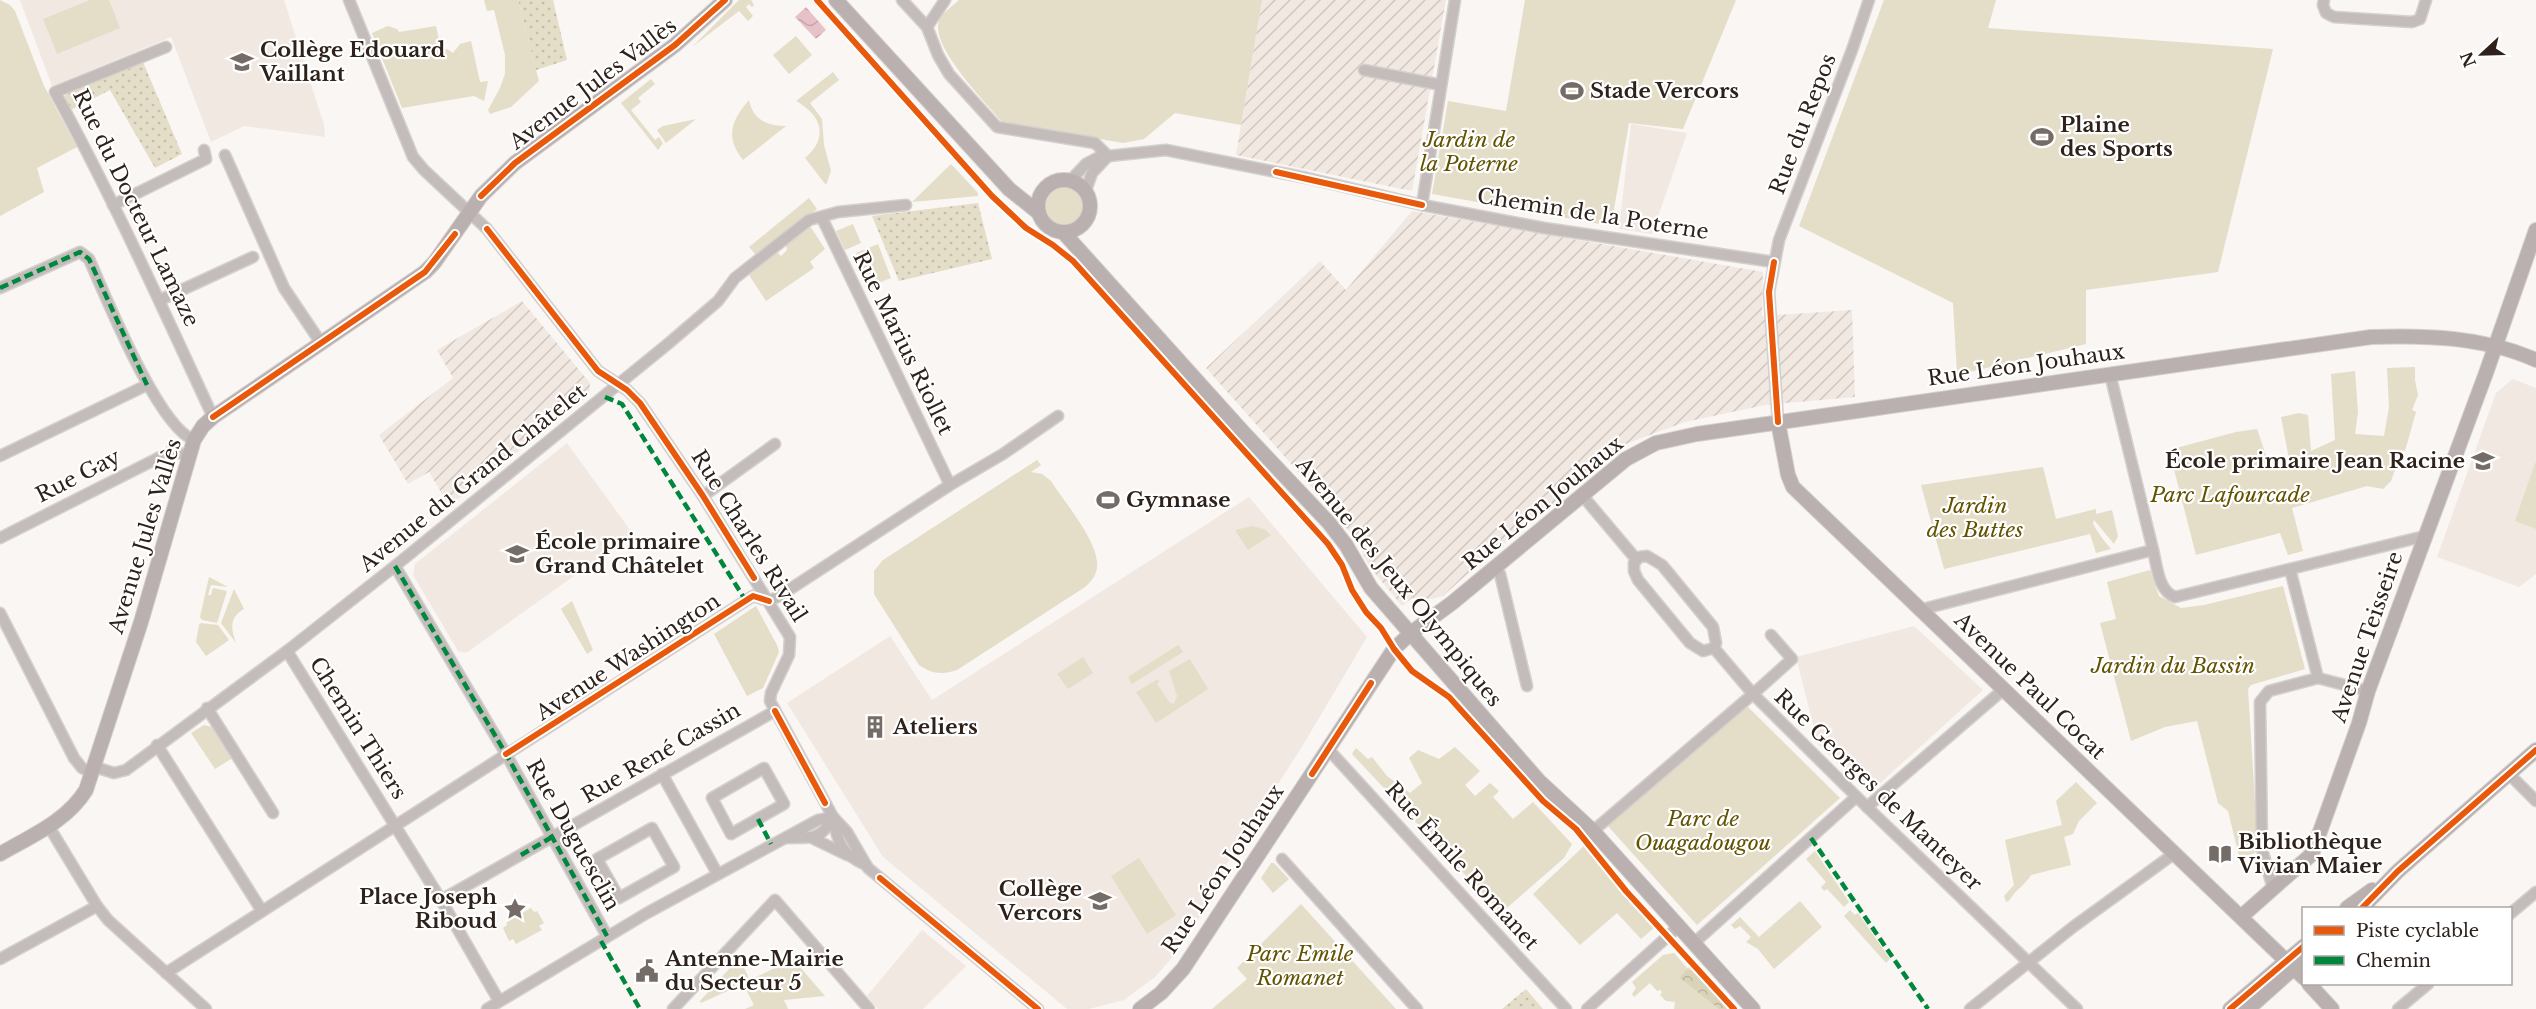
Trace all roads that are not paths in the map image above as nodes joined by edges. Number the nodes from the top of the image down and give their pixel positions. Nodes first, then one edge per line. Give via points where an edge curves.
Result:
1 (349, 0) edge
2 (725, 0) edge
3 (836, 0) edge
4 (902, 0) edge
5 (945, 0) edge
6 (1455, 0) edge
7 (1869, 0) edge
8 (2324, 0) edge
9 (2426, 0) edge
10 (927, 27) junction
11 (166, 47) dead end
12 (1364, 70) dead end
13 (1441, 85) junction
14 (204, 150) dead end
15 (225, 155) dead end
16 (1108, 156) junction
17 (1071, 180) junction
18 (1086, 190) junction
19 (1042, 191) junction
20 (1016, 194) junction
21 (113, 205) junction
22 (906, 205) dead end
23 (1422, 205) junction
24 (469, 212) junction
25 (1039, 213) junction
26 (822, 218) junction
27 (1085, 222) junction
28 (2536, 230) edge
29 (1063, 232) junction
30 (253, 257) dead end
31 (1087, 259) junction
32 (1774, 262) junction
33 (0, 288) edge
34 (160, 300) junction
35 (321, 342) junction
36 (2496, 346) junction
37 (2536, 360) edge
38 (2110, 374) junction
39 (147, 385) junction
40 (618, 385) junction
41 (1058, 416) dead end
42 (213, 417) junction
43 (1778, 422) junction
44 (188, 437) junction
45 (775, 444) dead end
46 (175, 451) junction
47 (0, 456) edge
48 (189, 457) junction
49 (950, 484) junction
50 (1582, 495) junction
51 (703, 496) junction
52 (2425, 536) junction
53 (0, 538) edge
54 (2153, 550) junction
55 (1636, 559) junction
56 (394, 566) junction
57 (1495, 567) junction
58 (2290, 569) junction
59 (769, 601) junction
60 (1919, 610) junction
61 (0, 613) edge
62 (1411, 633) junction
63 (1771, 635) dead end
64 (1714, 648) junction
65 (287, 651) junction
66 (2318, 678) junction
67 (1527, 686) dead end
68 (2004, 689) junction
69 (2368, 691) junction
70 (1753, 694) junction
71 (207, 708) junction
72 (775, 711) junction
73 (157, 745) junction
74 (1328, 749) junction
75 (2536, 750) edge
76 (506, 754) junction
77 (93, 770) junction
78 (662, 774) junction
79 (2509, 774) junction
80 (1857, 797) junction
81 (2536, 801) edge
82 (1867, 807) junction
83 (273, 813) dead end
84 (833, 817) junction
85 (758, 819) joint
86 (48, 825) junction
87 (396, 826) junction
88 (1593, 831) junction
89 (552, 837) junction
90 (785, 838) junction
91 (812, 838) junction
92 (0, 854) edge
93 (2175, 854) junction
94 (847, 855) junction
95 (1282, 859) dead end
96 (866, 865) junction
97 (2267, 868) junction
98 (2398, 871) junction
99 (717, 873) junction
100 (2292, 873) junction
101 (2273, 889) junction
102 (2536, 892) edge
103 (619, 898) joint
104 (441, 900) junction
105 (97, 906) junction
106 (2350, 907) edge
107 (2364, 907) edge
108 (262, 911) junction
109 (2512, 913) edge
110 (2242, 916) junction
111 (1678, 927) junction
112 (607, 936) junction
113 (1694, 943) junction
114 (2302, 952) edge
115 (0, 959) edge
116 (2029, 963) junction
117 (2297, 966) edge
118 (166, 973) junction
119 (2310, 985) edge
120 (2427, 985) edge
121 (500, 1001) junction
122 (207, 1009) edge
123 (487, 1009) edge
124 (672, 1009) edge
125 (869, 1009) edge
126 (1038, 1009) edge
127 (1140, 1009) edge
128 (1417, 1009) edge
129 (1566, 1009) edge
130 (1587, 1009) edge
131 (1753, 1009) edge
132 (1970, 1009) edge
133 (2077, 1009) edge
134 (2230, 1009) edge
135 (2248, 1009) edge
136 (2332, 1009) edge
137 (2398, 1009) edge

1 - 24 street, Rue Charles Rivail via 413,158
2 - 24 street, Avenue Jules Vallès via 675,45 515,163
3 - 20 street
4 - 10 street
5 - 10 street
6 - 13 street
7 - 32 street, Rue du Repos
8 - 9 street via 2326,13 2334,17 2412,22 2420,20
10 - 16 street via 949,74 997,127 1095,143
11 - 21 street, Rue du Docteur Lamaze via 55,92
12 - 13 street
13 - 23 street
14 - 21 street via 206,159
15 - 35 street via 284,288
16 - 17 street, Chemin de la Poterne via 1086,164
16 - 18 street via 1092,173
16 - 23 street, Chemin de la Poterne via 1166,150
17 - 18 street
17 - 19 street via 1055,181
18 - 27 street via 1090,206
19 - 20 street
19 - 25 street
20 - 25 street
21 - 34 street, Rue du Docteur Lamaze
22 - 26 street, Avenue du Grand Châtelet
23 - 32 street, Chemin de la Poterne via 1612,239
24 - 35 street, Avenue Jules Vallès via 425,272
24 - 40 street, Rue Charles Rivail via 491,234 598,371
25 - 29 street via 1048,226
26 - 40 street, Avenue du Grand Châtelet via 809,220 735,278 718,301
26 - 49 street, Rue Marius Riollet
27 - 29 street
27 - 31 street
28 - 36 street, Avenue Teisseire
29 - 31 street, Avenue des Jeux Olympiques
30 - 34 street
31 - 62 street, Avenue des Jeux Olympiques via 1329,523 1371,588
32 - 43 street via 1769,292
33 - 39 street via 80,252 89,259
34 - 42 street, Rue du Docteur Lamaze
35 - 42 street, Avenue Jules Vallès
36 - 37 street, Rue Léon Jouhaux
36 - 38 street, Rue Léon Jouhaux via 2458,340 2371,337
36 - 52 street, Avenue Teisseire
38 - 43 street, Rue Léon Jouhaux
38 - 54 street
39 - 44 street
39 - 47 street
40 - 51 street, Rue Charles Rivail via 640,404
40 - 56 street, Avenue du Grand Châtelet
41 - 49 street, Avenue Washington
42 - 44 street, Avenue Jules Vallès
43 - 50 street, Rue Léon Jouhaux via 1656,443 1626,459
43 - 60 street, Avenue Paul Cocat via 1793,487
44 - 46 street
44 - 48 street, Avenue Jules Vallès
45 - 51 street
46 - 48 street
46 - 53 street, Rue Gay
48 - 77 street, Avenue Jules Vallès via 145,611
49 - 59 street, Avenue Washington
50 - 55 street
50 - 57 street, Rue Léon Jouhaux
51 - 59 street, Rue Charles Rivail
52 - 58 street
52 - 69 street, Avenue Teisseire
54 - 58 street via 2163,587 2175,597
54 - 60 street
55 - 64 street via 1634,571 1638,580 1690,643 1703,651
55 - 64 street via 1647,556 1662,565 1713,627
56 - 65 street, Avenue du Grand Châtelet
56 - 76 street, Rue Duguesclin
57 - 62 street, Rue Léon Jouhaux
57 - 67 street via 1500,574
58 - 66 street
59 - 72 street, Rue Charles Rivail via 790,637 791,647 771,693
59 - 76 street, Avenue Washington via 753,596
60 - 68 street, Avenue Paul Cocat
61 - 77 street via 74,759 82,768
62 - 74 street, Rue Léon Jouhaux via 1394,649
62 - 88 street, Avenue des Jeux Olympiques via 1539,781
63 - 70 street via 1792,659
64 - 70 street
65 - 71 street, Avenue du Grand Châtelet
65 - 87 street, Chemin Thiers
66 - 69 street
66 - 97 street via 2269,691 2260,702 2262,849
68 - 82 street
68 - 93 street, Avenue Paul Cocat
69 - 100 street, Avenue Teisseire via 2312,854
70 - 80 street, Rue Georges de Manteyer
70 - 88 street, Rue Georges de Manteyer
71 - 73 street, Avenue du Grand Châtelet
71 - 83 street
72 - 78 street, Rue René Cassin
72 - 84 street, Rue Charles Rivail
73 - 77 street, Avenue du Grand Châtelet via 126,770
73 - 108 street
74 - 127 street, Rue Léon Jouhaux via 1183,969
74 - 129 street, Rue Émile Romanet
75 - 79 street
76 - 87 street, Avenue Washington
76 - 89 street, Rue Duguesclin
77 - 86 street, Avenue Jules Vallès via 78,803
78 - 89 street, Rue René Cassin
78 - 99 street
79 - 81 street
79 - 98 street
80 - 82 street, Rue Georges de Manteyer
80 - 113 street
82 - 116 street, Rue Georges de Manteyer
84 - 90 street via 818,820
84 - 91 street via 828,828
84 - 94 street via 836,835
84 - 96 street via 847,832
85 - 85 street via 731,834 712,798 764,768 784,804
86 - 92 street, Avenue Jules Vallès
86 - 105 street
87 - 104 street, Chemin Thiers
87 - 108 street, Avenue Washington
88 - 111 street, Avenue des Jeux Olympiques
89 - 104 street, Rue René Cassin
89 - 112 street, Rue Duguesclin
90 - 91 street
90 - 99 street
91 - 94 street
93 - 110 street, Avenue Paul Cocat
93 - 116 street
94 - 96 street
95 - 128 street
96 - 126 street
97 - 100 street
97 - 101 street
98 - 106 street
98 - 107 street
99 - 112 street
100 - 101 street, Avenue Teisseire
101 - 110 street, Avenue Teisseire
102 - 109 street
103 - 103 street via 597,859 652,828 674,867
104 - 121 street, Chemin Thiers
105 - 115 street
105 - 118 street
108 - 118 street, Avenue Washington
110 - 117 street, Avenue Paul Cocat
111 - 113 street, Avenue des Jeux Olympiques
111 - 130 street
112 - 121 street
113 - 131 street, Avenue des Jeux Olympiques
114 - 117 street
116 - 132 street
116 - 133 street, Rue Georges de Manteyer
117 - 134 street
117 - 135 street
118 - 122 street
119 - 136 street
120 - 137 street
121 - 123 street
124 - 125 street via 775,900

